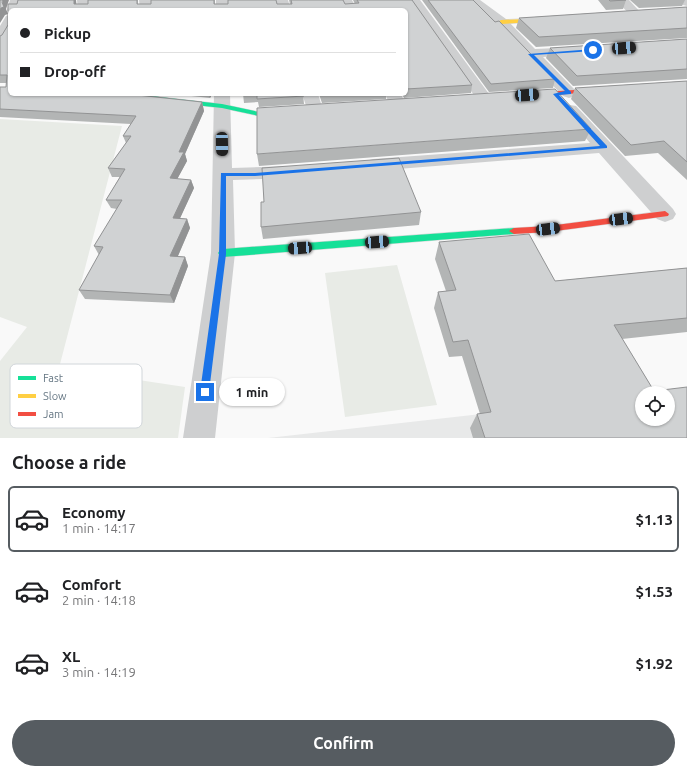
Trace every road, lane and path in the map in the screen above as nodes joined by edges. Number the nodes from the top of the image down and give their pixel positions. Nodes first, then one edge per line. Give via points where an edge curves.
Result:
1 (414, 0) edge
2 (473, 0) edge
3 (622, 0) edge
4 (640, 14) joint
5 (621, 15) edge
6 (561, 19) edge
7 (501, 22) junction
8 (8, 23) edge
9 (0, 38) edge
10 (593, 50) edge
11 (530, 54) junction
12 (616, 90) edge
13 (562, 93) junction
14 (161, 96) edge
15 (310, 96) edge
16 (524, 96) edge
17 (484, 98) edge
18 (222, 100) edge
19 (311, 111) joint
20 (605, 147) junction
21 (358, 166) edge
22 (310, 170) edge
23 (223, 174) junction
24 (665, 214) joint
25 (223, 254) junction
26 (199, 438) edge

1 - 17 street
2 - 7 street
3 - 4 street
4 - 5 street
6 - 7 street
7 - 11 street
8 - 9 street
10 - 11 street
11 - 13 street
12 - 13 street
13 - 16 street
13 - 20 street
14 - 18 street
15 - 19 street
18 - 19 street via 259,114
18 - 23 street
20 - 21 street
20 - 24 street
22 - 23 street
23 - 25 street
24 - 25 street via 548,229
25 - 26 street

